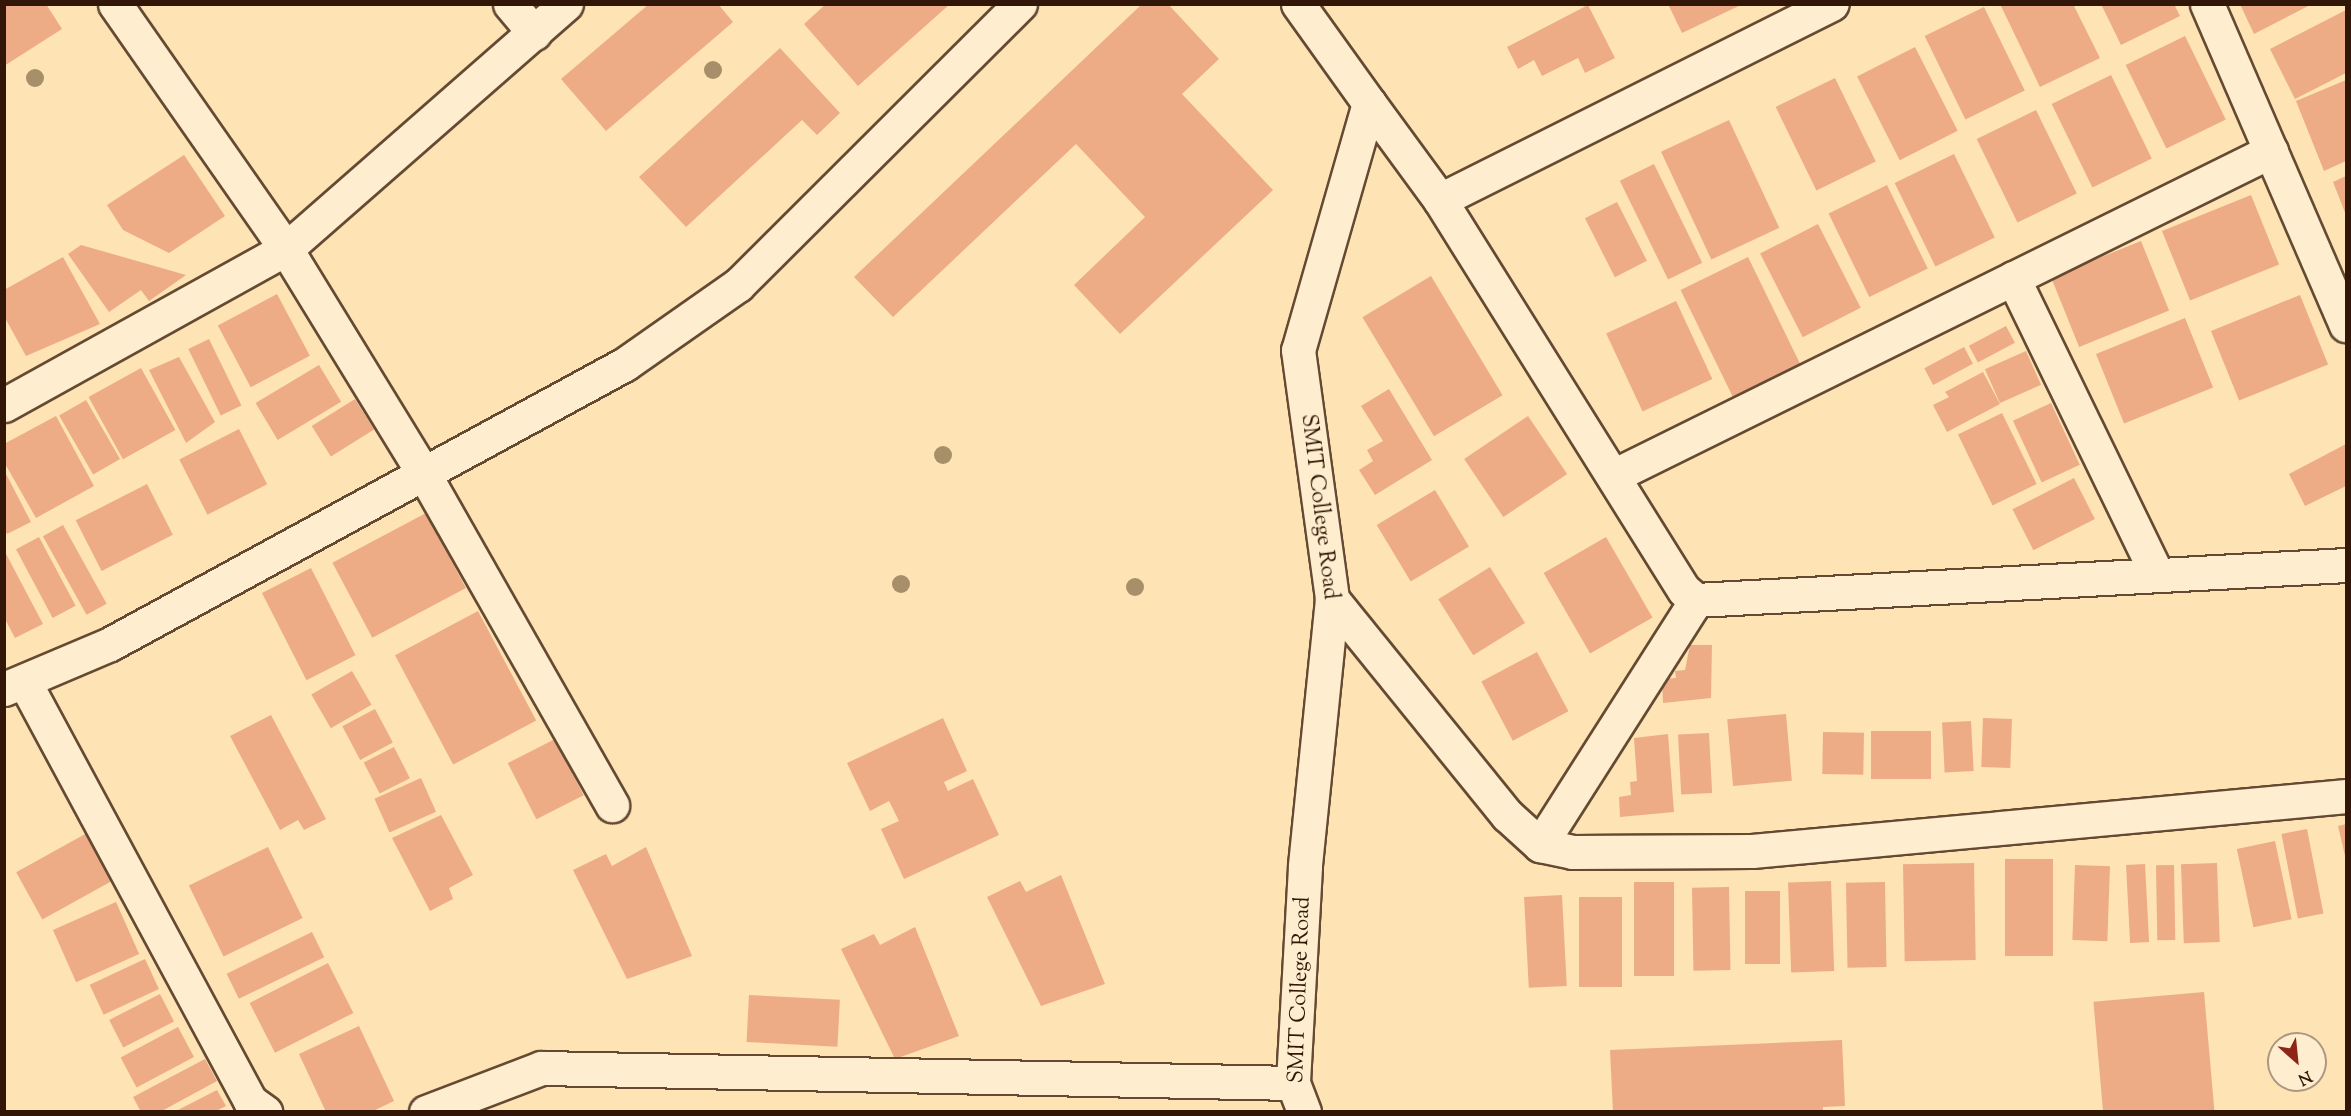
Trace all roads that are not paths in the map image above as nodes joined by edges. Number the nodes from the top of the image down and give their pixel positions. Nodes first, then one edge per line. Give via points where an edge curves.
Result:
1 (115, 4) edge
2 (510, 4) edge
3 (566, 4) edge
4 (1020, 4) edge
5 (1298, 4) edge
6 (1832, 4) edge
7 (2207, 4) edge
8 (534, 33) junction
9 (1369, 103) junction
10 (2271, 151) junction
11 (1440, 200) junction
12 (286, 249) junction
13 (2013, 278) junction
14 (2346, 325) edge
15 (4, 405) edge
16 (424, 474) junction
17 (1613, 476) junction
18 (2346, 565) edge
19 (2155, 571) junction
20 (1332, 599) junction
21 (1696, 600) junction
22 (14, 685) edge
23 (2346, 796) edge
24 (612, 805) dead end
25 (1540, 845) junction
26 (1299, 1097) edge
27 (265, 1112) edge
28 (426, 1112) edge

1 - 12 street
2 - 8 street
3 - 8 street
4 - 16 street via 738,285 625,364
5 - 9 street
6 - 11 street
7 - 10 street
8 - 12 street
9 - 11 street
9 - 20 street, SMIT College Road via 1298,350
10 - 13 street
10 - 14 street
11 - 17 street
12 - 15 street
12 - 16 street
13 - 17 street
13 - 19 street
16 - 22 street via 110,644
16 - 24 street
17 - 21 street via 1684,590
18 - 19 street
19 - 21 street
20 - 25 street via 1507,815
20 - 26 street, SMIT College Road via 1305,867
21 - 25 street
22 - 27 street via 250,1101
23 - 25 street via 1752,851 1572,852
26 - 28 street via 541,1068

